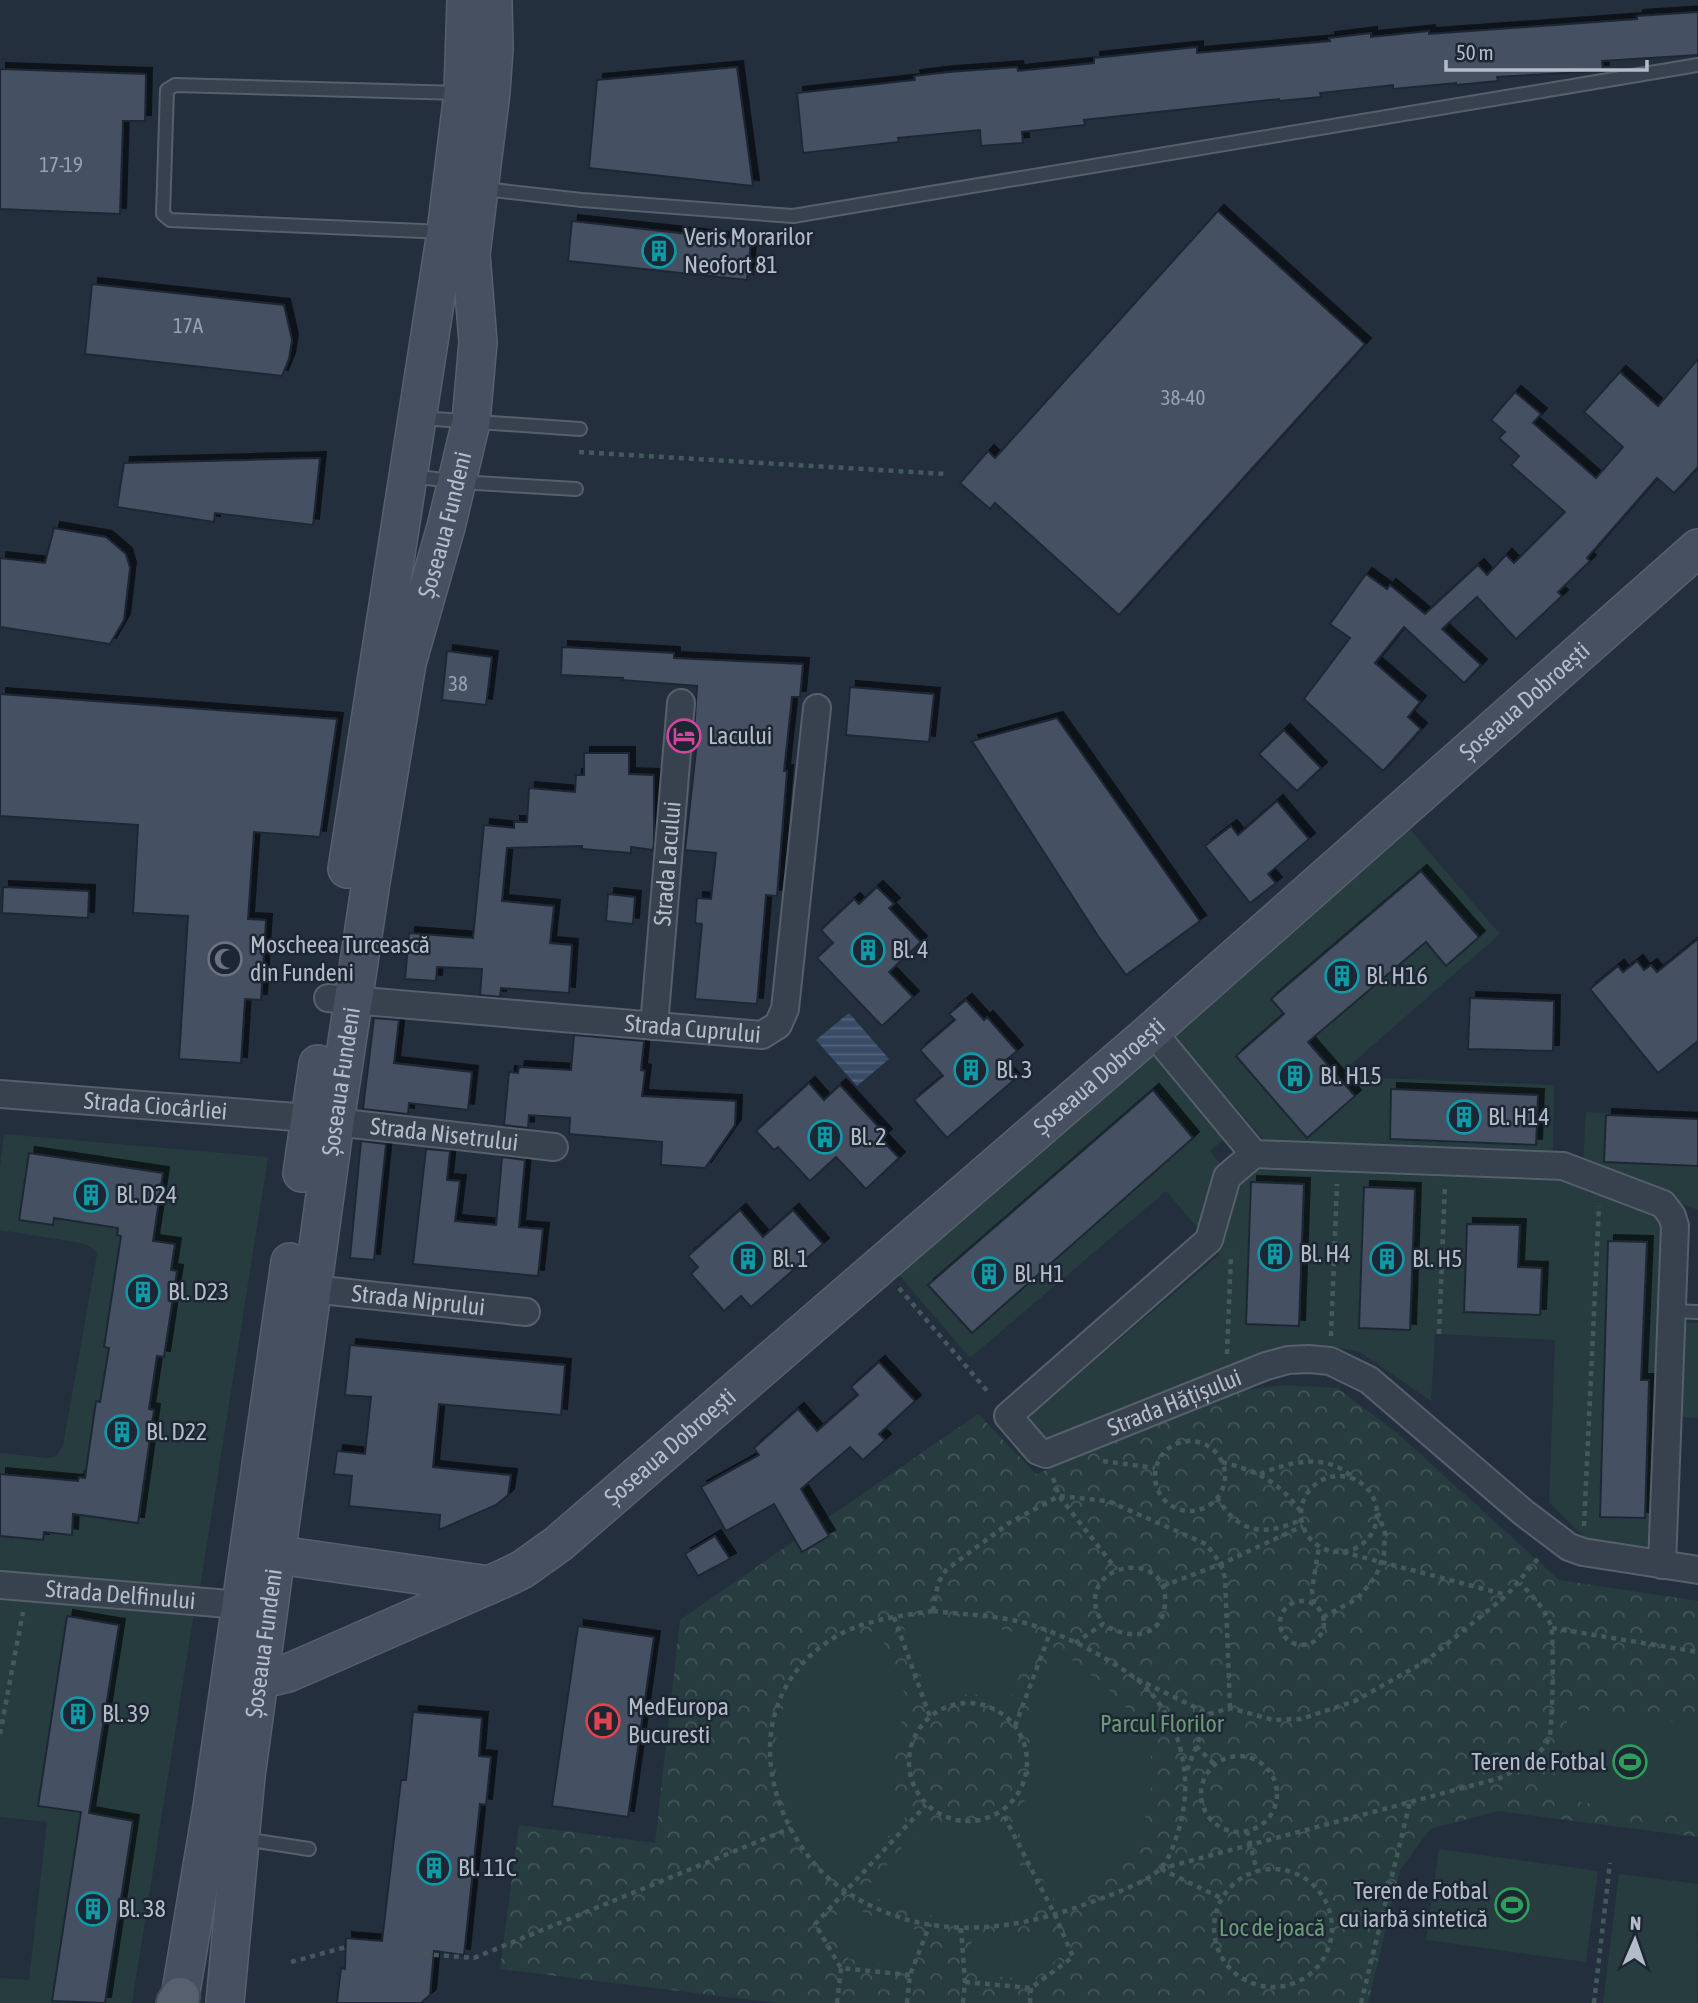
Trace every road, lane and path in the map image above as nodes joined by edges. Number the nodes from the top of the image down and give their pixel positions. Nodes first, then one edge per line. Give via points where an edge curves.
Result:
1 (466, 0) edge
2 (493, 0) edge
3 (1698, 65) edge
4 (463, 93) junction
5 (479, 189) junction
6 (446, 232) junction
7 (417, 418) junction
8 (471, 422) junction
9 (580, 429) dead end
10 (579, 452) dead end
11 (946, 474) dead end
12 (408, 476) junction
13 (458, 482) junction
14 (576, 489) dead end
15 (1698, 548) edge
16 (681, 703) dead end
17 (817, 708) dead end
18 (340, 1000) junction
19 (654, 1026) junction
20 (1152, 1031) junction
21 (0, 1094) edge
22 (322, 1120) junction
23 (554, 1147) dead end
24 (1254, 1154) junction
25 (1338, 1157) junction
26 (1445, 1161) junction
27 (1601, 1181) junction
28 (1231, 1250) dead end
29 (880, 1265) junction
30 (312, 1289) junction
31 (1672, 1311) junction
32 (526, 1312) dead end
33 (1698, 1312) edge
34 (1439, 1334) dead end
35 (1330, 1361) junction
36 (1226, 1383) junction
37 (989, 1394) dead end
38 (1222, 1462) junction
39 (1260, 1474) junction
40 (1356, 1481) junction
41 (1059, 1496) junction
42 (1217, 1497) junction
43 (1377, 1509) junction
44 (1301, 1513) junction
45 (1302, 1522) junction
46 (1555, 1539) junction
47 (1319, 1546) junction
48 (1343, 1552) junction
49 (1583, 1552) junction
50 (263, 1553) junction
51 (1381, 1562) junction
52 (1221, 1564) junction
53 (1662, 1565) junction
54 (1116, 1569) junction
55 (1698, 1570) edge
56 (1520, 1583) junction
57 (0, 1585) edge
58 (489, 1585) junction
59 (1163, 1586) junction
60 (27, 1587) junction
61 (1507, 1595) junction
62 (241, 1605) junction
63 (1315, 1605) junction
64 (933, 1611) junction
65 (894, 1617) junction
66 (1323, 1617) junction
67 (1103, 1623) junction
68 (1552, 1628) junction
69 (1050, 1633) junction
70 (1075, 1643) junction
71 (1698, 1652) edge
72 (245, 1675) junction
73 (1134, 1678) junction
74 (1230, 1708) junction
75 (1209, 1714) junction
76 (930, 1717) junction
77 (1015, 1726) junction
78 (0, 1734) edge
79 (1196, 1746) junction
80 (1216, 1766) junction
81 (1186, 1771) junction
82 (1410, 1802) junction
83 (926, 1805) junction
84 (1002, 1812) junction
85 (791, 1828) junction
86 (1247, 1831) junction
87 (239, 1838) junction
88 (1250, 1844) junction
89 (309, 1849) dead end
90 (1610, 1863) dead end
91 (1160, 1869) junction
92 (1257, 1872) junction
93 (847, 1892) junction
94 (1221, 1898) junction
95 (1055, 1915) junction
96 (930, 1924) junction
97 (961, 1928) junction
98 (346, 1947) dead end
99 (424, 1954) dead end
100 (291, 1962) dead end
101 (841, 1968) junction
102 (910, 1975) junction
103 (965, 1982) junction
104 (1031, 1988) junction
105 (178, 2001) edge
106 (225, 2003) edge
107 (836, 2003) edge
108 (907, 2003) edge
109 (963, 2003) edge
110 (1030, 2003) edge
111 (1361, 2003) edge
112 (1594, 2003) edge

1 - 4 main road, Șoseaua Fundeni
2 - 5 main road, Șoseaua Fundeni via 491,81
3 - 5 lane via 793,216
4 - 6 main road, Șoseaua Fundeni
4 - 6 lane via 175,85 167,90 163,214 170,220
5 - 8 main road, Șoseaua Fundeni via 471,254 478,342
6 - 7 main road, Șoseaua Fundeni
7 - 8 lane
7 - 12 main road, Șoseaua Fundeni
8 - 9 lane
8 - 13 main road, Șoseaua Fundeni
10 - 11 path
12 - 13 lane
12 - 18 main road, Șoseaua Fundeni
13 - 14 lane
13 - 18 main road, Șoseaua Fundeni via 407,663
15 - 20 main road, Șoseaua Dobroești
16 - 19 street, Strada Lacului
17 - 19 street, Strada Cuprului via 785,1009 778,1025 762,1035
18 - 19 street, Strada Cuprului
18 - 22 main road, Șoseaua Fundeni
20 - 24 street
20 - 29 main road, Șoseaua Dobroești
21 - 22 street, Strada Ciocârliei
22 - 23 street, Strada Nisetrului
22 - 30 main road, Șoseaua Fundeni
22 - 50 main road, Șoseaua Fundeni
24 - 25 street
24 - 36 street, Strada Hățișului via 1227,1177 1209,1240 1008,1416 1038,1451 1046,1454
25 - 26 street
25 - 35 path
26 - 27 street via 1563,1166
26 - 34 path
27 - 31 street via 1663,1204 1672,1216
27 - 49 path
28 - 36 path
29 - 37 path
29 - 58 main road, Șoseaua Dobroești via 558,1544 523,1569
30 - 32 street, Strada Niprului
30 - 50 main road, Șoseaua Fundeni
31 - 33 lane
31 - 53 street
35 - 36 street, Strada Hățișului via 1288,1360
35 - 46 street, Strada Hățișului via 1386,1393
38 - 39 path
38 - 42 path via 1223,1485
38 - 42 path via 1209,1447 1186,1441 1166,1450 1155,1468 1158,1492 1173,1507 1196,1511
39 - 40 path via 1305,1461 1346,1470
39 - 44 path via 1289,1496
40 - 43 path via 1373,1497
40 - 44 path via 1331,1477 1320,1482 1310,1490
41 - 52 path via 1108,1501 1206,1544
41 - 54 path
41 - 64 path via 1009,1523 946,1570 938,1583
42 - 45 path via 1235,1522 1250,1530
43 - 48 path via 1372,1533 1365,1542
43 - 51 path via 1385,1533
44 - 45 path
45 - 47 path
45 - 52 path
46 - 49 street, Strada Hățișului
46 - 56 path
47 - 48 path
47 - 63 path via 1312,1590
48 - 51 path
49 - 53 street, Strada Hățișului
50 - 58 main road
50 - 62 main road, Șoseaua Fundeni
50 - 72 main road, Șoseaua Fundeni
51 - 61 path
51 - 66 path via 1357,1600
52 - 59 path
52 - 74 path
53 - 55 street, Strada Hățișului
54 - 59 path via 1134,1567 1150,1572
54 - 67 path via 1103,1578 1096,1593
56 - 61 path
56 - 68 path via 1539,1603
57 - 60 street, Strada Delfinului
58 - 72 main road, Șoseaua Dobroești via 300,1668 271,1676
59 - 67 path via 1164,1610 1150,1630 1125,1635
60 - 62 street, Strada Delfinului
60 - 78 path
61 - 74 path via 1426,1661 1355,1701 1301,1719 1273,1720
62 - 72 main road, Șoseaua Fundeni
63 - 66 path
63 - 66 path via 1301,1601 1288,1607 1280,1619 1282,1633 1292,1643 1306,1645 1323,1631
64 - 65 path
64 - 69 path via 996,1618
65 - 76 path
65 - 85 path via 834,1637 809,1656 782,1693 768,1755 776,1796
67 - 70 path
68 - 71 path
68 - 82 path via 1550,1738 1527,1764 1500,1778
69 - 70 path
69 - 77 path
70 - 73 path
72 - 87 main road, Șoseaua Fundeni
72 - 105 main road, Șoseaua Fundeni via 212,1807
73 - 75 path
73 - 81 path via 1160,1705 1174,1729
74 - 75 path
75 - 79 path
76 - 77 path via 946,1707 984,1705
76 - 83 path via 917,1732 909,1769
77 - 84 path via 1025,1743 1028,1762 1025,1781
79 - 80 path
79 - 81 path
80 - 86 path via 1204,1780 1201,1793 1207,1814 1219,1826
80 - 86 path via 1232,1757 1244,1757 1256,1760 1273,1778 1277,1789 1272,1812 1265,1822
81 - 91 path via 1179,1827
82 - 88 path
82 - 111 path
83 - 84 path via 962,1822
83 - 93 path
84 - 95 path
85 - 93 path via 824,1873
85 - 99 path via 474,1958
86 - 88 path
87 - 89 lane
87 - 106 main road, Șoseaua Fundeni
88 - 91 path
88 - 92 path
90 - 112 path
91 - 94 path
91 - 95 path via 1133,1885
92 - 94 path via 1234,1882
92 - 94 path via 1288,1871 1306,1879 1329,1909 1329,1947 1306,1978 1267,1988 1230,1970 1213,1935
93 - 96 path via 884,1911
93 - 101 path via 816,1924
95 - 97 path via 1017,1924
95 - 104 path via 1073,1956
96 - 97 path
96 - 102 path
97 - 103 path
98 - 100 path
101 - 102 path
101 - 107 path
102 - 108 path
103 - 104 path
103 - 109 path
104 - 110 path

